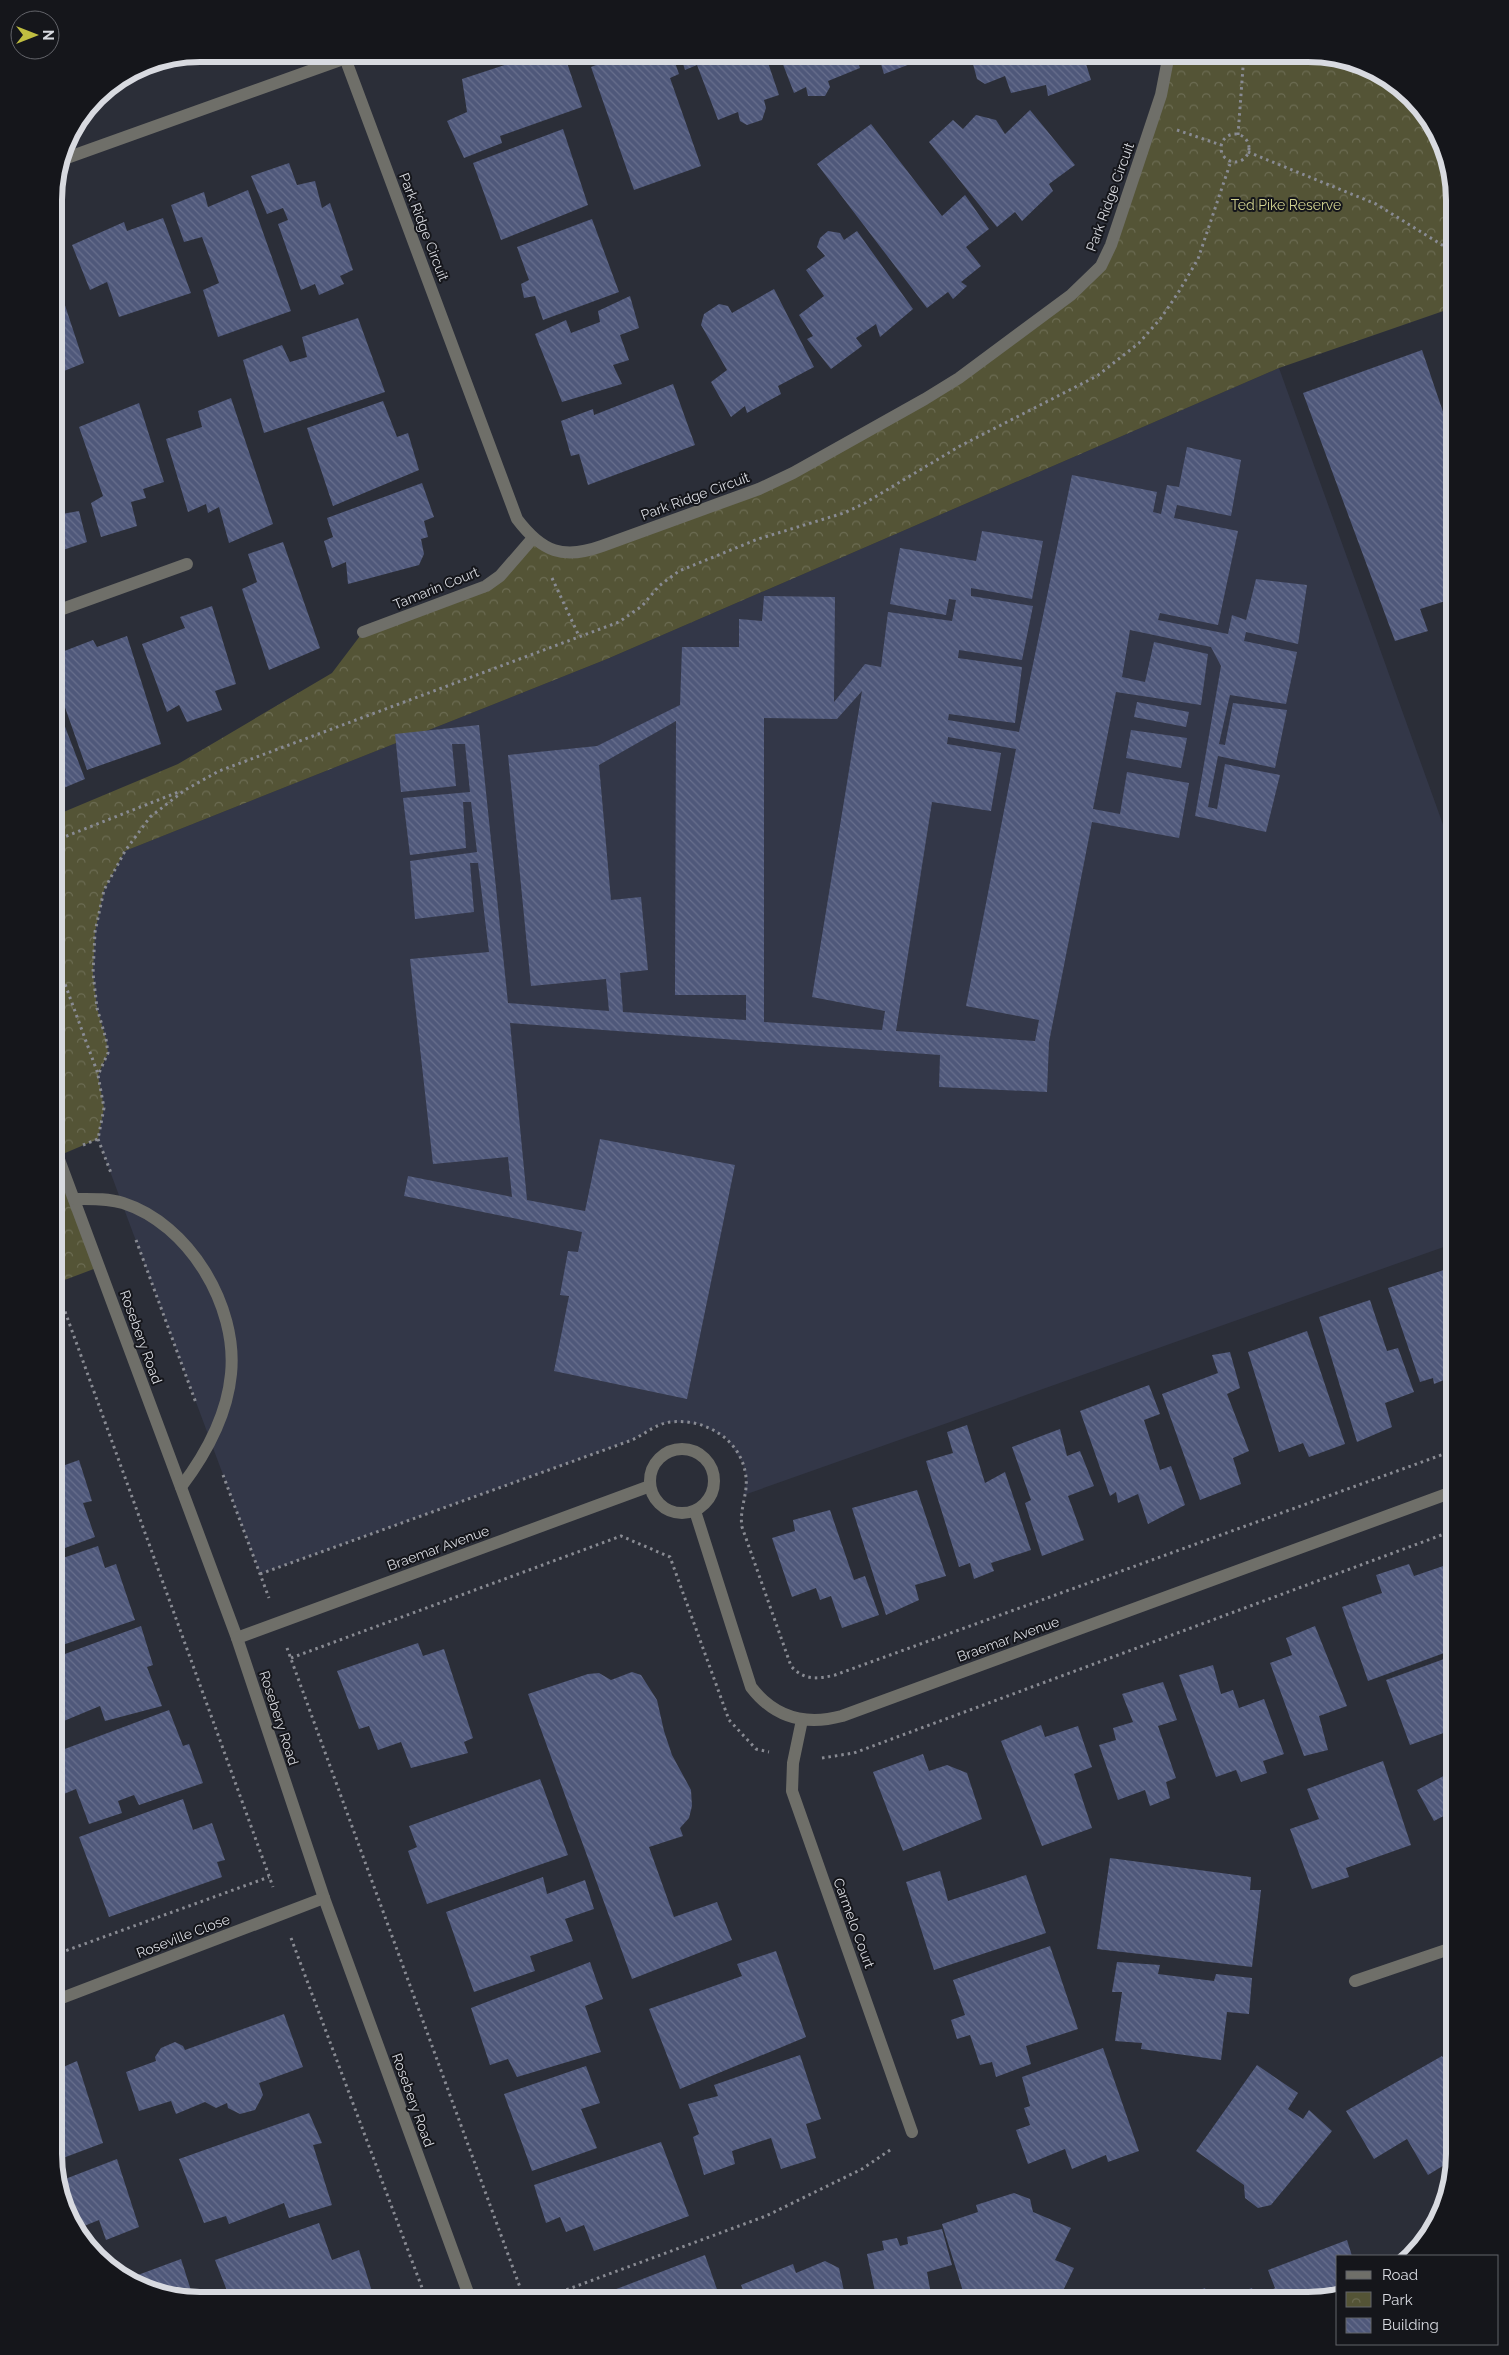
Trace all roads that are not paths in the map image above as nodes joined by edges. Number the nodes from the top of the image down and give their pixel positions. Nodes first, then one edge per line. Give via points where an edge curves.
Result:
1 (331, 63) edge
2 (347, 63) edge
3 (1168, 63) edge
4 (70, 157) edge
5 (533, 538) junction
6 (186, 564) dead end
7 (63, 609) edge
8 (363, 632) dead end
9 (63, 1170) edge
10 (74, 1199) junction
11 (650, 1486) junction
12 (181, 1487) junction
13 (1446, 1494) edge
14 (695, 1511) junction
15 (237, 1638) junction
16 (802, 1720) junction
17 (324, 1898) junction
18 (1446, 1950) edge
19 (1355, 1981) dead end
20 (63, 1998) edge
21 (912, 2132) road end
22 (468, 2292) edge

1 - 4 street
2 - 5 street, Park Ridge Circuit via 518,519
3 - 5 street, Park Ridge Circuit via 1152,123 1111,246 1101,266 1071,296 959,378 793,473 759,489 584,552 567,554 550,550
5 - 8 street, Tamarin Court via 486,586
6 - 7 street
9 - 10 street, Rosebery Road
10 - 12 street, Rosebery Road
10 - 12 street via 122,1203 158,1222 196,1257 219,1299 230,1347 227,1400 200,1462
11 - 14 street via 654,1497 672,1512
11 - 14 street via 650,1476 659,1458 678,1448 698,1452 712,1468 714,1478 710,1498
11 - 15 street, Braemar Avenue
12 - 15 street, Rosebery Road
13 - 16 street, Braemar Avenue via 842,1716
14 - 16 street, Braemar Avenue via 751,1687 775,1711
15 - 17 street, Rosebery Road
16 - 21 street, Carmelo Court via 794,1756 792,1792
17 - 20 street, Roseville Close
17 - 22 street, Rosebery Road
18 - 19 street

